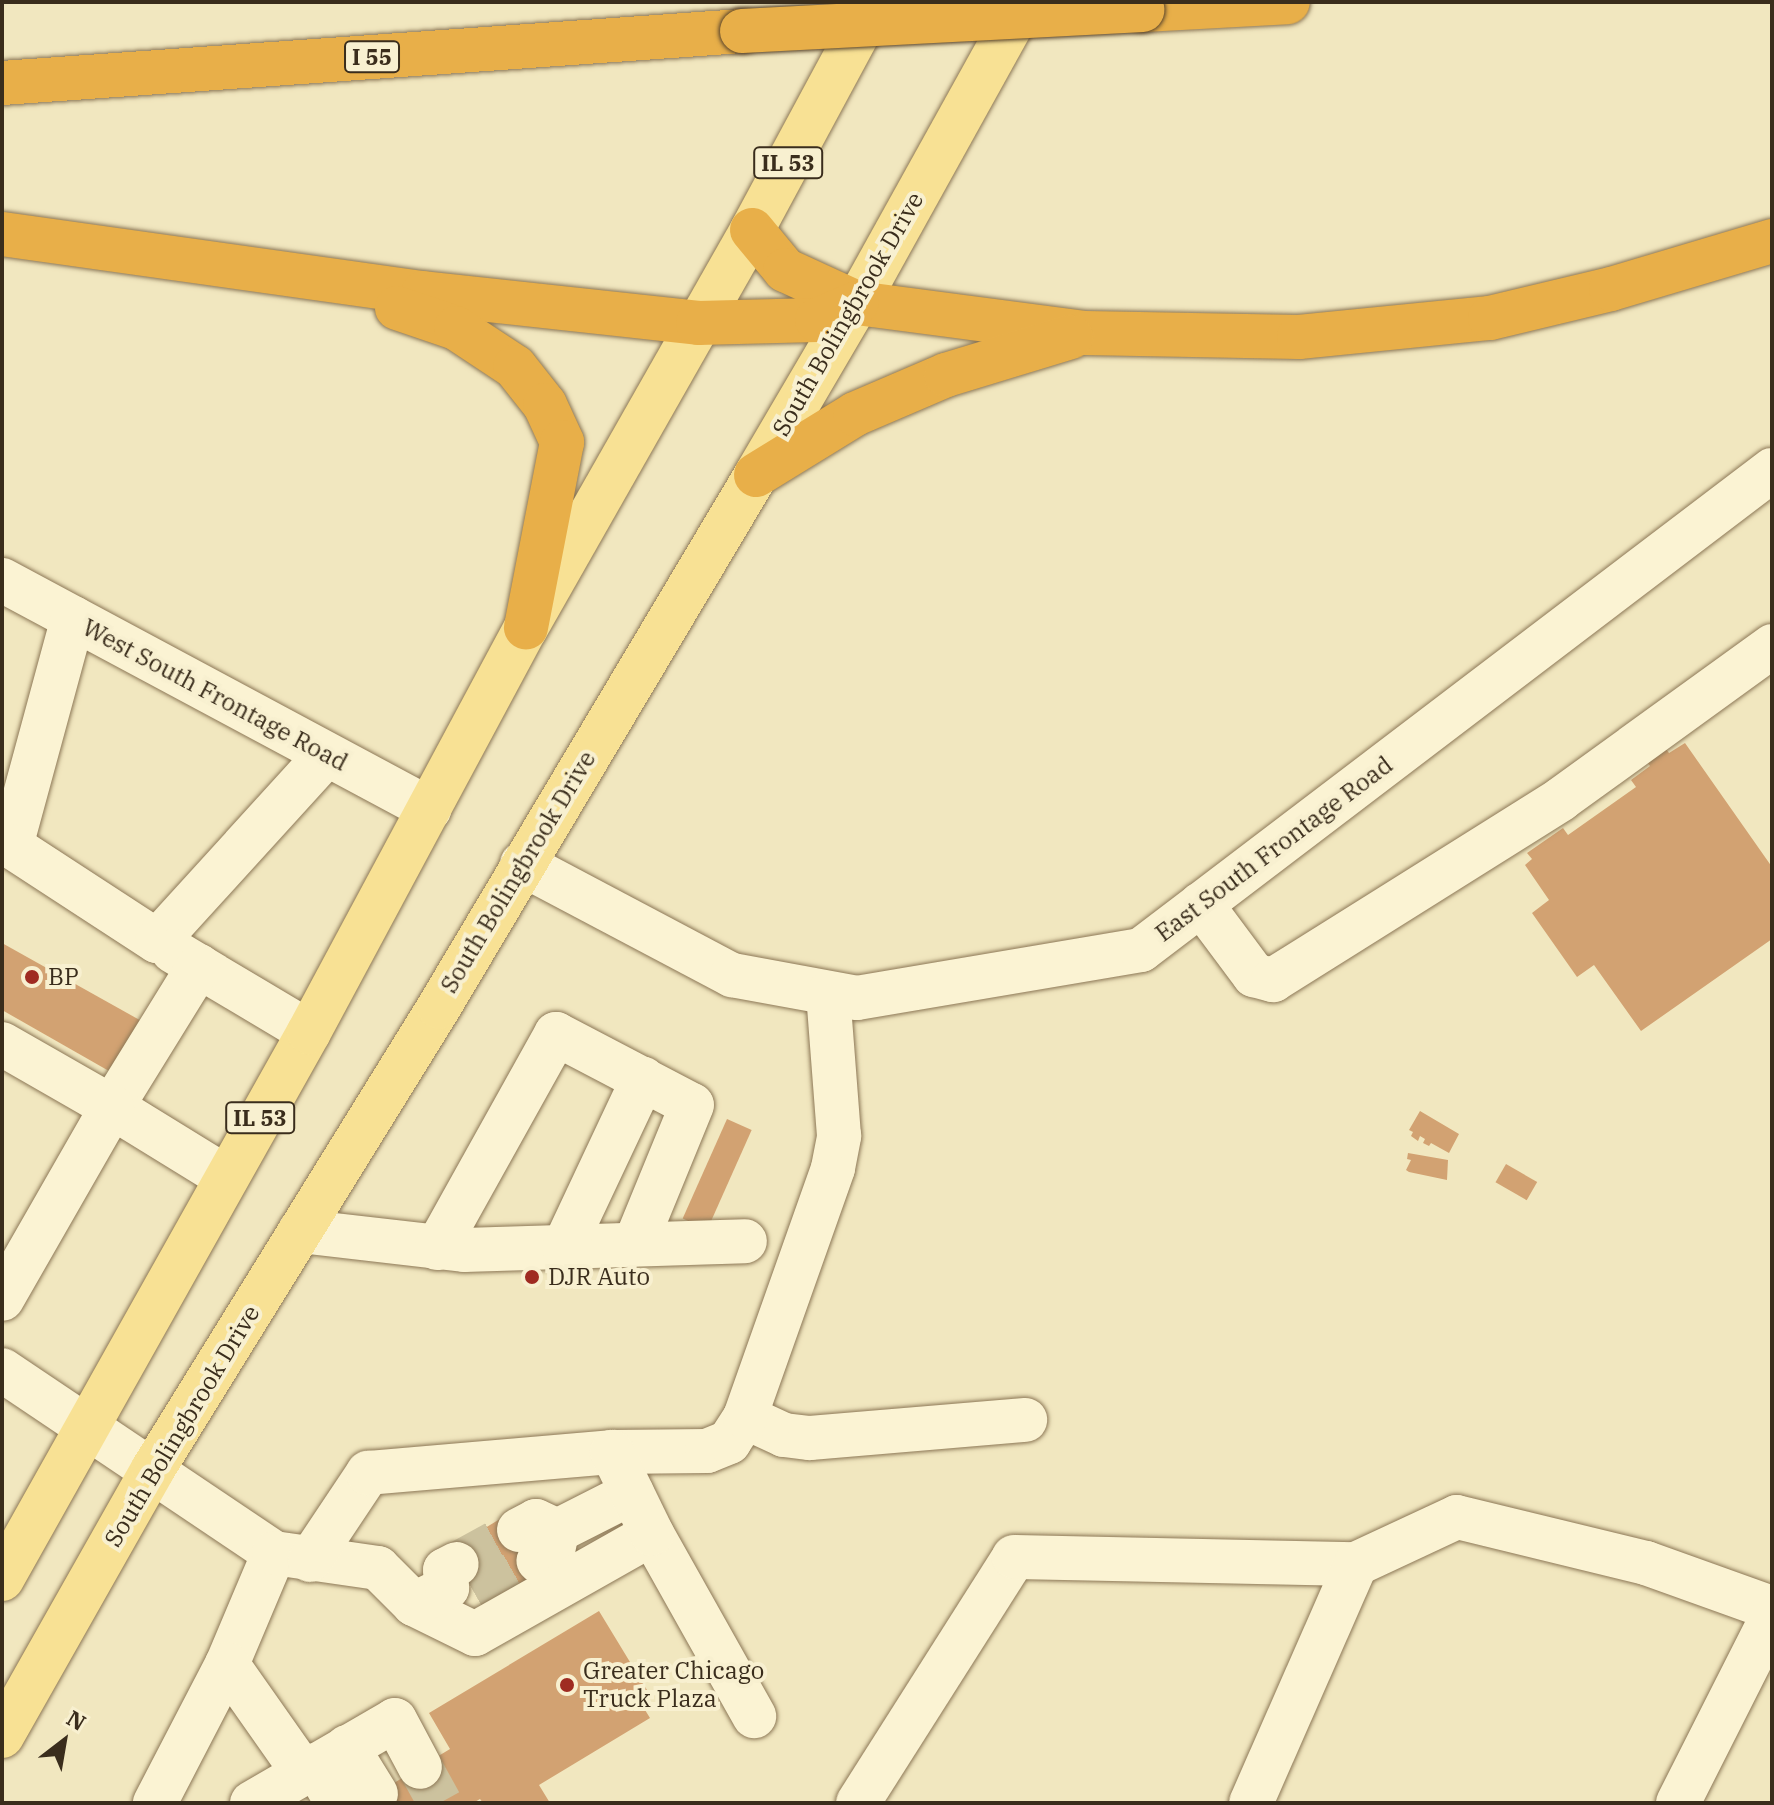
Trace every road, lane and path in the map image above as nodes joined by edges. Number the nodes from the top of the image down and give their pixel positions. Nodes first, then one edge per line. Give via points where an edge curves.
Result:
1 (875, 2) edge
2 (1024, 2) edge
3 (1288, 2) edge
4 (2, 83) edge
5 (752, 230) junction
6 (2, 234) edge
7 (1772, 241) edge
8 (263, 272) junction
9 (857, 303) junction
10 (698, 323) junction
11 (1085, 333) junction
12 (1772, 470) edge
13 (756, 475) junction
14 (2, 580) edge
15 (73, 618) junction
16 (526, 628) junction
17 (1772, 646) edge
18 (326, 755) junction
19 (429, 809) junction
20 (7, 853) edge
21 (522, 864) junction
22 (1201, 904) junction
23 (157, 941) junction
24 (199, 966) junction
25 (828, 993) junction
26 (309, 1032) junction
27 (2, 1044) edge
28 (643, 1079) junction
29 (112, 1107) junction
30 (226, 1177) junction
31 (300, 1231) junction
32 (745, 1241) dead end
33 (635, 1244) junction
34 (564, 1247) junction
35 (437, 1248) junction
36 (2, 1299) edge
37 (2, 1370) edge
38 (745, 1417) junction
39 (1025, 1420) dead end
40 (87, 1425) junction
41 (612, 1452) junction
42 (153, 1469) junction
43 (632, 1493) junction
44 (652, 1534) junction
45 (538, 1540) tunnel mouth
46 (292, 1556) junction
47 (1356, 1564) junction
48 (2, 1579) edge
49 (1772, 1608) edge
50 (1772, 1617) edge
51 (227, 1664) junction
52 (754, 1716) dead end
53 (2, 1736) edge
54 (420, 1767) tunnel mouth
55 (300, 1779) edge
56 (357, 1798) edge
57 (155, 1803) edge
58 (858, 1803) edge
59 (1251, 1803) edge
60 (1678, 1803) edge

1 - 5 main road, IL 53
2 - 9 main road, South Bolingbrook Drive
3 - 4 highway, I 55, bridge via 742,31
5 - 9 highway via 785,270
5 - 10 main road, IL 53
6 - 8 highway
7 - 11 highway via 1490,318 1299,337
8 - 10 highway
8 - 16 highway via 456,328 515,367 545,405 562,442
9 - 10 highway via 817,320
9 - 11 highway
9 - 13 main road, South Bolingbrook Drive
10 - 16 main road, IL 53
11 - 13 highway via 946,375 855,414
12 - 22 street, East South Frontage Road
13 - 21 main road, South Bolingbrook Drive
14 - 15 street, West South Frontage Road
15 - 18 street, West South Frontage Road
15 - 20 street
16 - 19 main road, IL 53
17 - 22 street via 1561,799 1273,980 1254,975
18 - 19 street, West South Frontage Road
18 - 23 street
19 - 26 main road, IL 53
20 - 23 street
21 - 25 street, East South Frontage Road via 732,975
21 - 31 main road, South Bolingbrook Drive
22 - 25 street, East South Frontage Road via 1141,950 857,998
23 - 24 street
24 - 26 street
24 - 29 street
25 - 38 street via 839,1136 833,1168
26 - 30 main road, IL 53
27 - 29 street
28 - 33 street via 692,1105
28 - 34 street
28 - 35 street via 556,1034
29 - 30 street
29 - 36 street
30 - 40 main road, IL 53
31 - 35 street
31 - 42 main road, South Bolingbrook Drive
32 - 33 street
33 - 34 street
34 - 35 street
37 - 40 street
38 - 39 street via 784,1435 810,1438
38 - 41 street via 729,1442 707,1451
40 - 42 street
40 - 48 main road, IL 53
41 - 43 street
41 - 46 street via 368,1473
42 - 46 street
42 - 53 main road, South Bolingbrook Drive
43 - 44 street
43 - 45 street
44 - 46 street via 475,1634 448,1588 378,1568
44 - 52 street
46 - 51 street
47 - 49 street via 1457,1517 1646,1563
47 - 58 street via 1014,1557
47 - 59 street
50 - 60 street
51 - 55 street
51 - 57 street
54 - 55 street via 395,1720
55 - 56 street

